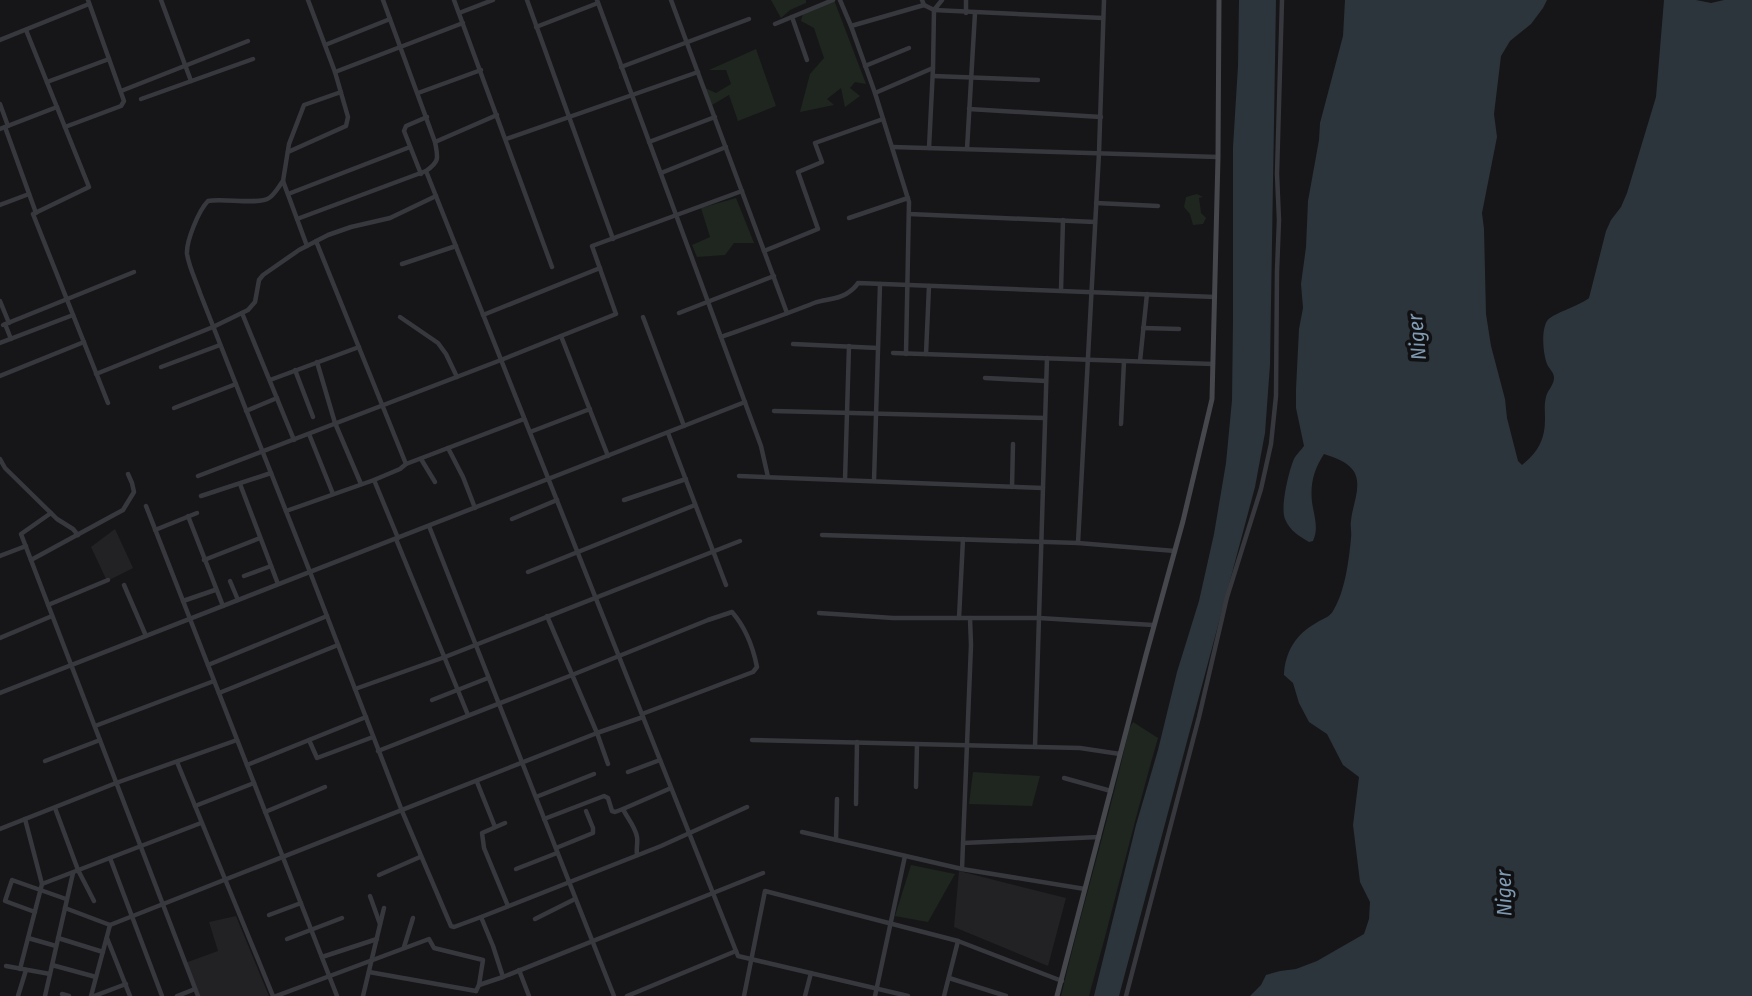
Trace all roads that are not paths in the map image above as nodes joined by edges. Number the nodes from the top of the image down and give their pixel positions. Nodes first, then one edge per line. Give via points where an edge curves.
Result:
1 (161, 0) edge
2 (308, 0) edge
3 (383, 0) edge
4 (454, 0) edge
5 (494, 0) edge
6 (527, 0) edge
7 (671, 0) edge
8 (833, 0) edge
9 (840, 0) edge
10 (942, 0) edge
11 (966, 0) edge
12 (1104, 0) edge
13 (1219, 0) edge
14 (1282, 0) edge
15 (88, 2) edge
16 (598, 2) edge
17 (923, 2) edge
18 (934, 10) junction
19 (459, 13) junction
20 (966, 13) junction
21 (975, 13) junction
22 (792, 17) junction
23 (1103, 18) junction
24 (390, 19) junction
25 (749, 19) dead end
26 (463, 23) junction
27 (775, 24) dead end
28 (851, 26) junction
29 (537, 27) junction
30 (26, 30) junction
31 (0, 40) edge
32 (248, 41) dead end
33 (687, 43) junction
34 (325, 45) junction
35 (401, 47) junction
36 (909, 48) dead end
37 (253, 58) dead end
38 (109, 59) junction
39 (807, 61) dead end
40 (185, 66) junction
41 (621, 66) junction
42 (864, 66) junction
43 (933, 68) junction
44 (481, 70) junction
45 (335, 72) junction
46 (698, 72) junction
47 (933, 76) junction
48 (971, 78) junction
49 (1038, 80) dead end
50 (191, 81) junction
51 (47, 82) junction
52 (121, 91) junction
53 (341, 92) junction
54 (418, 93) junction
55 (875, 93) junction
56 (632, 95) junction
57 (141, 99) dead end
58 (0, 104) edge
59 (57, 107) junction
60 (969, 109) junction
61 (497, 115) junction
62 (427, 117) junction
63 (569, 117) junction
64 (715, 117) junction
65 (1101, 117) junction
66 (883, 119) junction
67 (5, 127) edge
68 (65, 127) junction
69 (506, 139) junction
70 (435, 142) junction
71 (649, 142) junction
72 (410, 147) junction
73 (726, 147) junction
74 (892, 147) junction
75 (929, 148) junction
76 (967, 149) junction
77 (288, 152) junction
78 (1099, 153) junction
79 (1218, 157) junction
80 (423, 172) junction
81 (661, 173) junction
82 (283, 181) junction
83 (742, 191) junction
84 (29, 194) junction
85 (288, 194) junction
86 (436, 196) junction
87 (908, 198) junction
88 (1096, 203) junction
89 (0, 205) edge
90 (1158, 206) dead end
91 (36, 213) junction
92 (909, 214) junction
93 (676, 215) junction
94 (849, 218) dead end
95 (297, 219) junction
96 (1063, 220) junction
97 (1095, 222) junction
98 (613, 239) junction
99 (316, 241) junction
100 (307, 246) junction
101 (456, 246) junction
102 (764, 251) junction
103 (402, 264) dead end
104 (552, 267) dead end
105 (600, 268) junction
106 (135, 272) dead end
107 (774, 276) junction
108 (880, 284) junction
109 (908, 285) junction
110 (929, 286) junction
111 (1061, 290) junction
112 (1091, 291) junction
113 (1147, 294) junction
114 (1215, 297) junction
115 (67, 299) junction
116 (708, 302) junction
117 (1, 305) edge
118 (242, 313) junction
119 (679, 313) dead end
120 (787, 313) junction
121 (73, 315) junction
122 (483, 315) junction
123 (400, 317) dead end
124 (643, 317) dead end
125 (6, 324) junction
126 (213, 327) junction
127 (1143, 328) junction
128 (1179, 329) dead end
129 (561, 336) junction
130 (721, 337) junction
131 (11, 339) junction
132 (84, 342) junction
133 (0, 343) edge
134 (793, 344) dead end
135 (220, 345) junction
136 (849, 346) junction
137 (359, 347) junction
138 (878, 348) junction
139 (893, 353) dead end
140 (906, 354) junction
141 (926, 354) junction
142 (1047, 358) junction
143 (501, 360) junction
144 (1088, 360) junction
145 (1124, 361) junction
146 (1140, 361) junction
147 (317, 362) junction
148 (1213, 364) junction
149 (162, 367) dead end
150 (295, 370) junction
151 (96, 373) junction
152 (0, 376) edge
153 (457, 377) junction
154 (985, 378) dead end
155 (270, 380) junction
156 (1046, 381) junction
157 (236, 384) junction
158 (277, 398) junction
159 (745, 402) junction
160 (108, 403) dead end
161 (382, 406) junction
162 (174, 408) dead end
163 (590, 409) junction
164 (246, 411) junction
165 (774, 411) dead end
166 (847, 413) junction
167 (876, 414) junction
168 (313, 417) dead end
169 (1045, 418) junction
170 (524, 419) junction
171 (335, 423) junction
172 (1121, 424) dead end
173 (684, 426) junction
174 (530, 432) junction
175 (668, 433) junction
176 (309, 434) junction
177 (295, 439) junction
178 (1013, 444) dead end
179 (449, 448) junction
180 (262, 452) junction
181 (608, 456) junction
182 (0, 459) edge
183 (421, 459) junction
184 (406, 464) junction
185 (271, 473) junction
186 (128, 474) dead end
187 (198, 476) dead end
188 (738, 476) dead end
189 (768, 477) junction
190 (548, 479) junction
191 (374, 480) junction
192 (686, 480) junction
193 (845, 480) junction
194 (874, 481) junction
195 (435, 482) dead end
196 (240, 484) junction
197 (361, 484) junction
198 (1012, 486) junction
199 (1043, 488) junction
200 (333, 494) junction
201 (201, 496) dead end
202 (557, 500) junction
203 (624, 500) dead end
204 (695, 505) junction
205 (146, 506) dead end
206 (475, 508) junction
207 (286, 511) junction
208 (51, 513) junction
209 (197, 513) dead end
210 (188, 516) junction
211 (512, 519) dead end
212 (429, 526) junction
213 (155, 530) junction
214 (78, 535) junction
215 (822, 535) dead end
216 (260, 538) junction
217 (397, 538) junction
218 (964, 539) junction
219 (740, 541) dead end
220 (1041, 541) junction
221 (1078, 543) junction
222 (26, 547) junction
223 (713, 551) junction
224 (1175, 551) junction
225 (577, 552) junction
226 (0, 556) edge
227 (31, 560) junction
228 (205, 560) junction
229 (271, 566) junction
230 (310, 572) junction
231 (528, 572) dead end
232 (244, 576) dead end
233 (108, 580) dead end
234 (230, 581) dead end
235 (124, 585) dead end
236 (278, 585) junction
237 (726, 585) dead end
238 (215, 590) junction
239 (595, 597) junction
240 (238, 600) junction
241 (183, 601) junction
242 (48, 605) junction
243 (223, 606) junction
244 (819, 613) dead end
245 (52, 616) junction
246 (327, 616) junction
247 (547, 616) junction
248 (959, 618) junction
249 (970, 618) junction
250 (1039, 618) junction
251 (190, 619) junction
252 (1153, 625) junction
253 (146, 636) junction
254 (0, 638) edge
255 (476, 644) junction
256 (338, 645) junction
257 (618, 655) junction
258 (445, 657) junction
259 (71, 665) junction
260 (208, 665) junction
261 (572, 675) junction
262 (488, 678) junction
263 (214, 681) junction
264 (355, 689) junction
265 (459, 691) junction
266 (0, 693) edge
267 (219, 693) junction
268 (432, 700) dead end
269 (499, 703) junction
270 (468, 715) junction
271 (642, 715) junction
272 (366, 717) junction
273 (94, 726) junction
274 (597, 733) junction
275 (373, 737) junction
276 (100, 740) junction
277 (237, 740) junction
278 (309, 740) junction
279 (752, 740) dead end
280 (857, 743) junction
281 (917, 744) junction
282 (967, 745) junction
283 (1035, 747) junction
284 (379, 751) junction
285 (1121, 754) junction
286 (660, 760) junction
287 (45, 761) dead end
288 (177, 762) junction
289 (523, 764) junction
290 (608, 764) dead end
291 (247, 765) junction
292 (628, 772) dead end
293 (594, 774) dead end
294 (1064, 778) dead end
295 (477, 782) junction
296 (116, 783) junction
297 (254, 783) junction
298 (916, 787) dead end
299 (325, 788) dead end
300 (671, 788) junction
301 (1111, 791) junction
302 (536, 797) junction
303 (837, 799) dead end
304 (856, 804) dead end
305 (195, 806) junction
306 (747, 807) dead end
307 (55, 808) junction
308 (624, 809) junction
309 (402, 811) junction
310 (586, 811) dead end
311 (265, 812) junction
312 (25, 819) junction
313 (544, 819) junction
314 (201, 822) junction
315 (505, 823) dead end
316 (495, 827) junction
317 (0, 829) edge
318 (802, 832) dead end
319 (689, 834) junction
320 (1098, 837) junction
321 (836, 840) junction
322 (963, 843) junction
323 (140, 846) junction
324 (556, 850) junction
325 (637, 855) junction
326 (905, 856) junction
327 (283, 857) junction
328 (420, 857) junction
329 (110, 858) junction
330 (516, 869) dead end
331 (962, 869) junction
332 (75, 871) junction
333 (763, 873) dead end
334 (379, 875) dead end
335 (225, 880) junction
336 (569, 882) junction
337 (0, 887) edge
338 (42, 887) junction
339 (9, 889) junction
340 (1085, 889) junction
341 (713, 893) junction
342 (370, 896) dead end
343 (575, 899) junction
344 (67, 900) junction
345 (94, 901) dead end
346 (301, 903) junction
347 (163, 904) junction
348 (508, 906) junction
349 (65, 908) junction
350 (384, 908) dead end
351 (35, 912) junction
352 (269, 915) dead end
353 (132, 916) junction
354 (481, 917) junction
355 (342, 918) dead end
356 (413, 918) dead end
357 (535, 919) dead end
358 (890, 923) junction
359 (110, 925) junction
360 (380, 925) junction
361 (311, 930) junction
362 (28, 937) junction
363 (107, 937) junction
364 (58, 938) junction
365 (287, 939) dead end
366 (377, 939) junction
367 (593, 941) junction
368 (958, 941) junction
369 (56, 946) junction
370 (404, 947) junction
371 (736, 951) junction
372 (103, 952) junction
373 (322, 957) junction
374 (373, 959) junction
375 (751, 959) junction
376 (52, 965) junction
377 (6, 966) dead end
378 (20, 969) junction
379 (26, 970) junction
380 (519, 970) junction
381 (369, 972) junction
382 (811, 973) junction
383 (50, 974) junction
384 (329, 976) junction
385 (96, 977) junction
386 (503, 977) junction
387 (948, 978) junction
388 (1062, 981) junction
389 (126, 984) junction
390 (876, 988) junction
391 (195, 989) junction
392 (477, 990) edge
393 (62, 994) dead end
394 (283, 995) edge
395 (18, 996) edge
396 (45, 996) edge
397 (69, 996) edge
398 (92, 996) edge
399 (130, 996) edge
400 (162, 996) edge
401 (177, 996) edge
402 (198, 996) edge
403 (275, 996) edge
404 (337, 996) edge
405 (363, 996) edge
406 (528, 996) edge
407 (614, 996) edge
408 (627, 996) edge
409 (744, 996) edge
410 (805, 996) edge
411 (874, 996) edge
412 (908, 996) edge
413 (944, 996) edge
414 (1006, 996) edge
415 (1057, 996) edge
416 (1126, 996) edge

1 - 40 street
2 - 34 street
3 - 24 street
4 - 19 street
5 - 19 street
6 - 29 street
7 - 33 street
8 - 22 street
9 - 28 street
10 - 18 street
11 - 20 street
12 - 23 street
13 - 79 main road
14 - 416 street via 1276,396 1271,444 1227,597
15 - 30 street
15 - 38 street
16 - 29 street
16 - 41 street
17 - 18 street
17 - 28 street
18 - 20 street
18 - 43 street
19 - 26 street
20 - 21 street
21 - 23 street
21 - 48 street
22 - 27 street
22 - 39 street
23 - 65 street
24 - 34 street
24 - 35 street
25 - 33 street
26 - 35 street
26 - 44 street
28 - 42 street
29 - 63 street
30 - 31 street
30 - 51 street
32 - 40 street
33 - 41 street
33 - 46 street
34 - 45 street
35 - 45 street
35 - 54 street
36 - 42 street
37 - 50 street
38 - 51 street
38 - 52 street
40 - 50 street
40 - 52 street
41 - 56 street
42 - 55 street
43 - 47 street
43 - 55 street
44 - 54 street
44 - 61 street
45 - 53 street
46 - 56 street
46 - 64 street
47 - 48 street
47 - 75 street
48 - 49 street
48 - 60 street
50 - 57 street
51 - 59 street
52 - 68 street via 121,106
53 - 77 street via 304,105
53 - 77 street via 346,126
54 - 62 street
55 - 66 street
56 - 63 street
56 - 71 street
58 - 67 street
59 - 67 street
59 - 68 street
60 - 65 street
60 - 76 street
61 - 69 street
61 - 70 street
62 - 70 street
62 - 72 street via 406,126
63 - 69 street
63 - 98 street
64 - 71 street
64 - 73 street
65 - 78 street
66 - 74 street
66 - 102 street via 815,144 822,162 798,172 818,229
67 - 84 street
68 - 91 street via 89,187
69 - 104 street
70 - 80 street via 438,160
71 - 81 street
72 - 80 street
72 - 85 street
73 - 81 street
73 - 83 street
74 - 75 street
74 - 87 street
75 - 76 street
76 - 78 street
77 - 82 street
78 - 79 street
78 - 88 street
79 - 114 main road
80 - 86 street
80 - 95 street
81 - 93 street
82 - 85 street
82 - 126 street via 266,200 212,200 202,209 187,253
83 - 93 street
83 - 102 street
84 - 89 street
84 - 91 street
85 - 95 street
86 - 99 street via 390,218
86 - 101 street
87 - 92 street
87 - 94 street
88 - 90 street
88 - 97 street
91 - 115 street
92 - 96 street
92 - 109 street
93 - 98 street
93 - 116 street
95 - 100 street
96 - 97 street
96 - 111 street
97 - 112 street
98 - 105 street via 592,246
99 - 100 street
99 - 137 street
100 - 118 street via 263,275 255,302
101 - 103 street
101 - 122 street
102 - 107 street
105 - 122 street
105 - 129 street via 616,314
106 - 115 street
107 - 116 street
107 - 120 street
108 - 109 street
108 - 120 street via 858,283 846,294
108 - 138 street
109 - 110 street
109 - 140 street
110 - 111 street
110 - 141 street
111 - 112 street
112 - 113 street
112 - 144 street
113 - 114 street
113 - 127 street
114 - 148 main road
115 - 121 street
115 - 125 street
116 - 119 street
116 - 130 street
117 - 125 street
118 - 126 street
118 - 155 street
120 - 130 street
121 - 131 street
121 - 132 street
122 - 143 street
123 - 153 street via 438,343
124 - 173 street
125 - 131 street
126 - 135 street
126 - 151 street
127 - 128 street
127 - 146 street
129 - 143 street
129 - 163 street
130 - 159 street
131 - 133 street
132 - 151 street
132 - 152 street
134 - 136 street
135 - 149 street
135 - 157 street
136 - 138 street
136 - 166 street
137 - 147 street
137 - 161 street
138 - 167 street
139 - 140 street
140 - 141 street
141 - 142 street
142 - 144 street
142 - 156 street
143 - 153 street
143 - 170 street
144 - 145 street
144 - 221 street
145 - 146 street
145 - 172 street
146 - 148 street
147 - 150 street
147 - 171 street
148 - 224 main road via 1210,406
150 - 155 street
150 - 168 street
151 - 160 street
153 - 161 street
154 - 156 street
155 - 158 street
156 - 169 street
157 - 162 street
157 - 164 street
158 - 164 street
158 - 177 street
159 - 173 street
159 - 189 street
161 - 171 street
161 - 184 street
163 - 174 street
163 - 181 street
164 - 180 street
165 - 166 street
166 - 167 street
166 - 193 street
167 - 169 street
167 - 194 street
169 - 199 street
170 - 174 street
170 - 179 street
171 - 176 street
171 - 197 street
173 - 175 street
174 - 190 street
175 - 181 street
175 - 192 street
176 - 177 street
176 - 200 street
177 - 180 street
178 - 198 street
179 - 183 street
179 - 206 street
180 - 185 street
180 - 187 street
181 - 190 street
182 - 208 street
183 - 184 street
183 - 195 street
184 - 191 street
185 - 196 street
185 - 207 street
186 - 214 street via 134,492 123,510
188 - 189 street
189 - 193 street
190 - 202 street
190 - 206 street
191 - 197 street
191 - 217 street
192 - 203 street
192 - 204 street
193 - 194 street
194 - 198 street
196 - 201 street
196 - 216 street
197 - 200 street
198 - 199 street
199 - 220 street
200 - 207 street
202 - 211 street
202 - 225 street
204 - 223 street
204 - 225 street
205 - 213 street
206 - 212 street
207 - 230 street
208 - 214 street
208 - 222 street via 21,534
209 - 210 street
210 - 213 street
210 - 228 street
212 - 217 street
212 - 255 street
213 - 241 street
214 - 227 street
215 - 218 street
216 - 228 street
216 - 229 street
217 - 230 street
217 - 258 street
218 - 220 street
218 - 248 street
219 - 223 street
220 - 221 street
220 - 250 street
221 - 224 street
222 - 226 street
222 - 227 street
223 - 237 street
223 - 239 street
224 - 252 main road
225 - 231 street
225 - 239 street
227 - 242 street
228 - 238 street
229 - 232 street
229 - 236 street
230 - 236 street
230 - 246 street
233 - 242 street
234 - 240 street
235 - 253 street
236 - 240 street
238 - 241 street
238 - 243 street
239 - 247 street
239 - 257 street
240 - 243 street
241 - 251 street
242 - 245 street
243 - 251 street
244 - 248 street
245 - 254 street
245 - 259 street
246 - 256 street
246 - 260 street
247 - 255 street
247 - 261 street
248 - 249 street
249 - 250 street
249 - 282 street
250 - 252 street
250 - 283 street
251 - 253 street
251 - 260 street
252 - 285 main road
253 - 259 street
255 - 258 street
255 - 262 street
256 - 264 street
256 - 267 street
257 - 261 street
257 - 271 street
257 - 271 street via 732,612 753,648 757,667 753,672
258 - 264 street
258 - 265 street
259 - 266 street
259 - 273 street
260 - 263 street
261 - 269 street
261 - 274 street
262 - 265 street
262 - 269 street
263 - 267 street
263 - 273 street
264 - 272 street
265 - 268 street
265 - 270 street
267 - 277 street
269 - 270 street
269 - 289 street
270 - 284 street
271 - 274 street
271 - 286 street
272 - 275 street
272 - 278 street
273 - 276 street
274 - 289 street
274 - 290 street
275 - 278 street via 317,758
275 - 284 street
276 - 287 street
276 - 296 street
277 - 288 street
277 - 291 street
278 - 291 street
279 - 280 street
280 - 281 street
280 - 304 street
281 - 282 street
281 - 298 street
282 - 283 street
282 - 322 street
283 - 285 street
284 - 309 street
285 - 301 main road
286 - 292 street
286 - 300 street
288 - 296 street
288 - 305 street
289 - 295 street
289 - 302 street
291 - 297 street
293 - 302 street
294 - 301 street
295 - 309 street
295 - 316 street
296 - 307 street
296 - 323 street
297 - 305 street
297 - 311 street
299 - 311 street
300 - 308 street
300 - 319 street
301 - 320 main road
302 - 313 street
303 - 321 street
305 - 314 street
306 - 319 street
307 - 312 street
307 - 332 street
308 - 313 street via 612,811 604,796
308 - 325 street via 634,826
309 - 327 street
309 - 328 street
310 - 324 street via 593,833
311 - 327 street
312 - 317 street
312 - 338 street
313 - 324 street
314 - 323 street
314 - 335 street
315 - 316 street
316 - 348 street via 482,833 482,838
318 - 321 street
319 - 325 street
319 - 341 street
320 - 322 street
320 - 340 main road
321 - 326 street
322 - 331 street
323 - 329 street
323 - 347 street
324 - 330 street
324 - 336 street
325 - 336 street
326 - 331 street
326 - 358 street
327 - 335 street
327 - 346 street
328 - 334 street
328 - 354 street via 451,926
329 - 332 street
329 - 353 street
331 - 340 street
332 - 338 street
332 - 344 street
332 - 345 street
333 - 341 street
335 - 347 street
335 - 403 street
336 - 343 street
336 - 348 street
337 - 339 street
338 - 339 street via 12,880
338 - 344 street
338 - 351 street
339 - 351 street via 5,901
340 - 388 main road
341 - 367 street
341 - 371 street
342 - 360 street
343 - 357 street
343 - 367 street
344 - 349 street
346 - 352 street
346 - 361 street
347 - 353 street
347 - 391 street
348 - 354 street
349 - 359 street
349 - 364 street
350 - 360 street
351 - 362 street
353 - 359 street
353 - 400 street
354 - 386 street
355 - 361 street
356 - 370 street
358 - 368 street
358 - 375 street via 765,891
358 - 390 street
359 - 363 street
360 - 366 street
361 - 365 street
361 - 373 street
362 - 369 street
362 - 378 street
363 - 372 street
363 - 389 street
364 - 369 street
364 - 372 street
366 - 373 street
366 - 374 street
367 - 380 street
367 - 407 street
368 - 387 street
368 - 388 street
369 - 376 street
370 - 374 street
370 - 392 street via 429,939 434,948 481,959
371 - 375 street
371 - 408 street
372 - 385 street
373 - 384 street
374 - 381 street
374 - 384 street
375 - 382 street
375 - 409 street
376 - 383 street
376 - 385 street
377 - 378 street
378 - 379 street
379 - 383 street
379 - 395 street
380 - 386 street
380 - 406 street
381 - 392 street
381 - 405 street
382 - 390 street
382 - 410 street
383 - 396 street
384 - 394 street
384 - 404 street
385 - 398 street
386 - 392 street
387 - 413 street
387 - 414 street
388 - 415 main road
389 - 398 street
389 - 399 street
390 - 411 street
390 - 412 street
391 - 401 street
391 - 402 street
393 - 397 street
394 - 403 street

